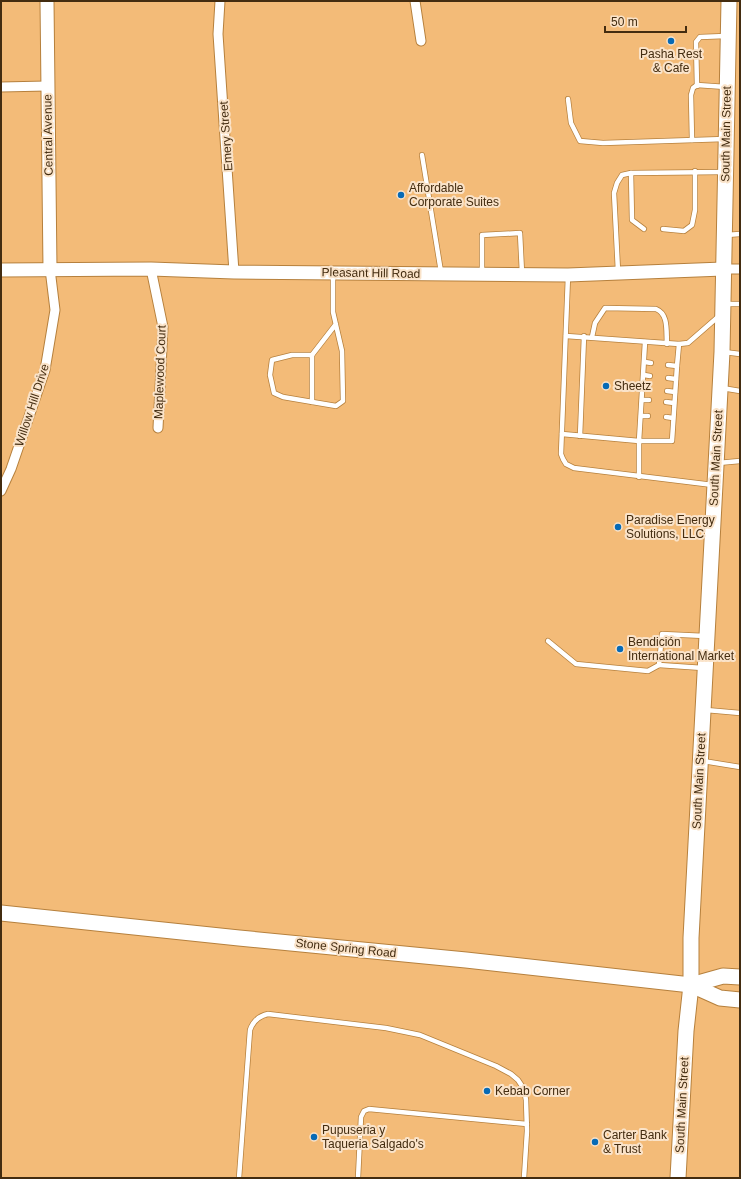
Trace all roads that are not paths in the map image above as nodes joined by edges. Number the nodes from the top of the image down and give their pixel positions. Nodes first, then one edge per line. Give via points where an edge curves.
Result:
1 (47, 1) edge
2 (220, 1) edge
3 (415, 1) edge
4 (729, 1) edge
5 (728, 36) junction
6 (421, 41) dead end
7 (47, 86) junction
8 (697, 86) junction
9 (1, 87) edge
10 (727, 87) junction
11 (568, 99) dead end
12 (726, 139) junction
13 (692, 140) junction
14 (422, 154) dead end
15 (695, 171) junction
16 (726, 172) junction
17 (631, 173) junction
18 (644, 229) dead end
19 (663, 229) dead end
20 (724, 234) junction
21 (740, 234) edge
22 (740, 268) edge
23 (50, 269) junction
24 (151, 269) junction
25 (723, 269) junction
26 (1, 270) edge
27 (234, 272) junction
28 (333, 272) junction
29 (618, 273) junction
30 (442, 274) junction
31 (482, 274) junction
32 (522, 274) junction
33 (568, 275) junction
34 (740, 304) edge
35 (723, 308) junction
36 (336, 324) junction
37 (566, 336) junction
38 (584, 336) junction
39 (592, 337) junction
40 (645, 342) junction
41 (667, 344) junction
42 (679, 344) junction
43 (722, 352) junction
44 (740, 354) edge
45 (312, 355) junction
46 (644, 362) junction
47 (651, 363) dead end
48 (668, 365) dead end
49 (676, 366) junction
50 (644, 375) junction
51 (650, 376) dead end
52 (668, 378) dead end
53 (676, 379) junction
54 (643, 388) junction
55 (720, 388) junction
56 (649, 389) dead end
57 (667, 391) dead end
58 (740, 391) edge
59 (675, 392) junction
60 (642, 400) junction
61 (649, 400) dead end
62 (312, 402) junction
63 (666, 402) dead end
64 (674, 403) junction
65 (641, 416) junction
66 (648, 416) dead end
67 (666, 417) dead end
68 (673, 418) junction
69 (158, 428) dead end
70 (562, 434) junction
71 (580, 436) junction
72 (639, 441) junction
73 (740, 461) edge
74 (716, 463) junction
75 (639, 477) junction
76 (715, 485) junction
77 (1, 491) edge
78 (707, 636) junction
79 (548, 642) dead end
80 (659, 665) junction
81 (705, 668) junction
82 (702, 710) junction
83 (740, 713) edge
84 (700, 761) junction
85 (740, 767) edge
86 (1, 913) edge
87 (740, 977) edge
88 (691, 985) junction
89 (740, 1000) edge
90 (527, 1124) junction
91 (239, 1178) edge
92 (358, 1178) edge
93 (524, 1178) edge
94 (678, 1178) edge

1 - 7 street, Central Avenue
2 - 27 street, Emery Street via 218,34
3 - 6 street
4 - 5 main road, South Main Street
5 - 8 lane via 700,37 696,42
5 - 10 main road, South Main Street
7 - 9 street
7 - 23 street, Central Avenue
8 - 10 lane
8 - 13 lane via 693,88 691,96
10 - 12 main road, South Main Street
11 - 13 lane via 571,122 580,141 603,143
12 - 13 lane
12 - 16 main road, South Main Street
14 - 30 lane
15 - 16 lane
15 - 17 lane
15 - 19 lane via 695,210 692,226 684,231
16 - 20 main road, South Main Street
17 - 18 lane via 632,220
17 - 29 lane via 622,175 614,193
20 - 21 lane
20 - 25 main road, South Main Street
22 - 25 street, Pleasant Hill Road
23 - 24 street, Pleasant Hill Road
23 - 26 street, Pleasant Hill Road
23 - 77 street, Willow Hill Drive via 55,310 45,370
24 - 27 street, Pleasant Hill Road
24 - 69 street, Maplewood Court via 163,327
25 - 29 street, Pleasant Hill Road
25 - 35 main road, South Main Street
27 - 28 street, Pleasant Hill Road
28 - 30 street, Pleasant Hill Road
28 - 36 lane via 333,312
29 - 33 street, Pleasant Hill Road
30 - 31 street, Pleasant Hill Road
31 - 32 street, Pleasant Hill Road
31 - 32 lane via 482,234 520,233
32 - 33 street, Pleasant Hill Road
33 - 37 lane
34 - 35 lane
35 - 42 lane via 688,343
35 - 43 main road, South Main Street
36 - 45 lane
36 - 62 lane via 342,351 343,401 336,406
37 - 38 lane
37 - 70 lane
38 - 39 lane
38 - 71 lane
39 - 40 lane
39 - 41 lane via 595,323 605,308 656,309 665,317
40 - 41 lane
40 - 46 lane
41 - 42 lane
42 - 49 lane
43 - 44 lane
43 - 55 main road, South Main Street
45 - 62 lane
45 - 62 lane via 292,355 272,360 270,375 274,393
46 - 47 lane
46 - 50 lane
48 - 49 lane
49 - 53 lane
50 - 51 lane
50 - 54 lane
52 - 53 lane
53 - 59 lane
54 - 56 lane
54 - 60 lane
55 - 58 lane
55 - 74 main road, South Main Street
57 - 59 lane
59 - 64 lane
60 - 61 lane
60 - 65 lane
63 - 64 lane
64 - 68 lane
65 - 66 lane
65 - 72 lane
67 - 68 lane
68 - 72 lane via 672,441
70 - 71 lane
70 - 75 lane via 562,456 570,467
71 - 72 lane
72 - 75 lane
73 - 74 lane
74 - 76 main road, South Main Street
75 - 76 lane
76 - 78 main road, South Main Street
78 - 80 lane via 662,634
78 - 81 main road, South Main Street
79 - 80 lane via 576,664 648,671
80 - 81 lane
81 - 82 main road, South Main Street
82 - 83 lane
82 - 84 main road, South Main Street
84 - 85 lane
84 - 88 main road, South Main Street
86 - 88 main road, Stone Spring Road
87 - 88 main road, Stone Spring Road via 723,976
88 - 89 main road, Stone Spring Road via 720,998
88 - 94 main road, South Main Street
90 - 91 lane via 524,1089 515,1077 496,1066 411,1032 265,1014 254,1021 250,1030
90 - 92 lane via 366,1110 361,1117
90 - 93 lane

